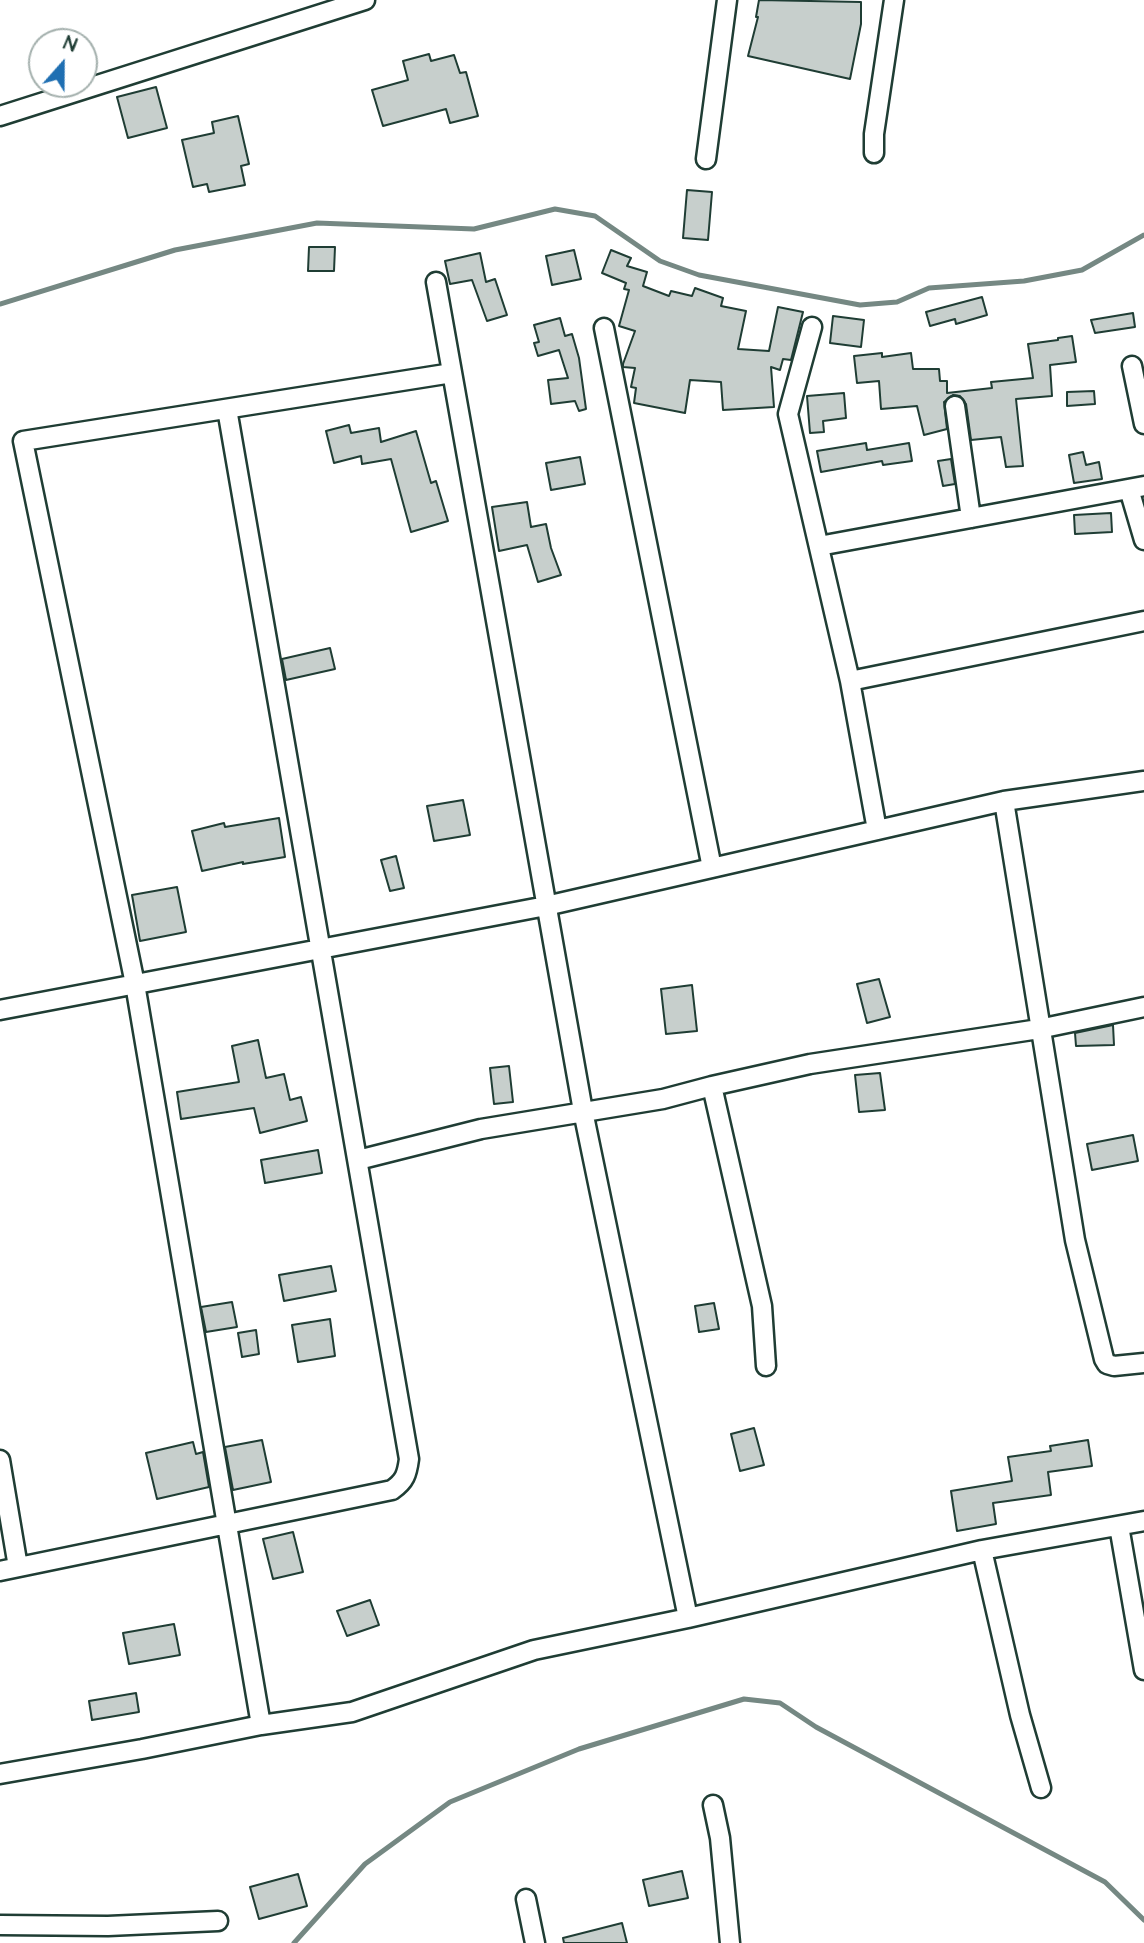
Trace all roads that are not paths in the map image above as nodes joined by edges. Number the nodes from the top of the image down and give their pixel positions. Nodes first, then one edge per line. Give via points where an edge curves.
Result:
1 (365, 0) edge
2 (727, 0) edge
3 (894, 0) edge
4 (0, 116) edge
5 (874, 153) dead end
6 (706, 159) dead end
7 (436, 282) dead end
8 (813, 327) dead end
9 (604, 328) dead end
10 (1132, 366) dead end
11 (452, 373) junction
12 (955, 406) dead end
13 (228, 409) junction
14 (1144, 424) edge
15 (1136, 488) edge
16 (971, 518) junction
17 (1144, 540) edge
18 (819, 546) junction
19 (1144, 621) edge
20 (850, 681) junction
21 (1144, 781) edge
22 (1004, 801) junction
23 (877, 830) junction
24 (712, 868) junction
25 (546, 906) junction
26 (322, 948) junction
27 (135, 984) junction
28 (1144, 1007) edge
29 (0, 1010) edge
30 (1039, 1029) junction
31 (712, 1086) junction
32 (583, 1111) junction
33 (358, 1160) junction
34 (1144, 1363) edge
35 (766, 1366) dead end
36 (0, 1460) edge
37 (1144, 1521) edge
38 (227, 1525) junction
39 (1119, 1526) junction
40 (982, 1550) junction
41 (18, 1567) junction
42 (0, 1571) edge
43 (688, 1618) junction
44 (1144, 1670) edge
45 (261, 1725) junction
46 (0, 1774) edge
47 (1041, 1788) dead end
48 (713, 1805) dead end
49 (526, 1899) dead end
50 (218, 1922) dead end
51 (0, 1925) edge
52 (535, 1943) edge
53 (730, 1943) edge

1 - 4 street
2 - 6 street
3 - 5 street
7 - 11 street
8 - 18 street via 788,414
9 - 24 street
10 - 14 street
11 - 13 street
11 - 25 street
12 - 16 street
13 - 26 street
13 - 27 street via 23,441
15 - 16 street
15 - 17 street
16 - 18 street
18 - 20 street
19 - 20 street
20 - 23 street
21 - 22 street
22 - 23 street
22 - 30 street
23 - 24 street
24 - 25 street
25 - 26 street
25 - 32 street
26 - 27 street
26 - 33 street
27 - 29 street
27 - 38 street
28 - 30 street
30 - 31 street via 810,1064
30 - 34 street via 1075,1240 1104,1359 1114,1366
31 - 32 street
31 - 35 street via 762,1306
32 - 33 street via 481,1129
32 - 43 street
33 - 38 street via 409,1459 407,1474 392,1490
36 - 41 street
37 - 39 street
38 - 41 street
38 - 45 street
39 - 40 street
39 - 44 street
40 - 43 street
40 - 47 street
41 - 42 street
43 - 45 street via 534,1650 352,1712
45 - 46 street
48 - 53 street
49 - 52 street
50 - 51 street

